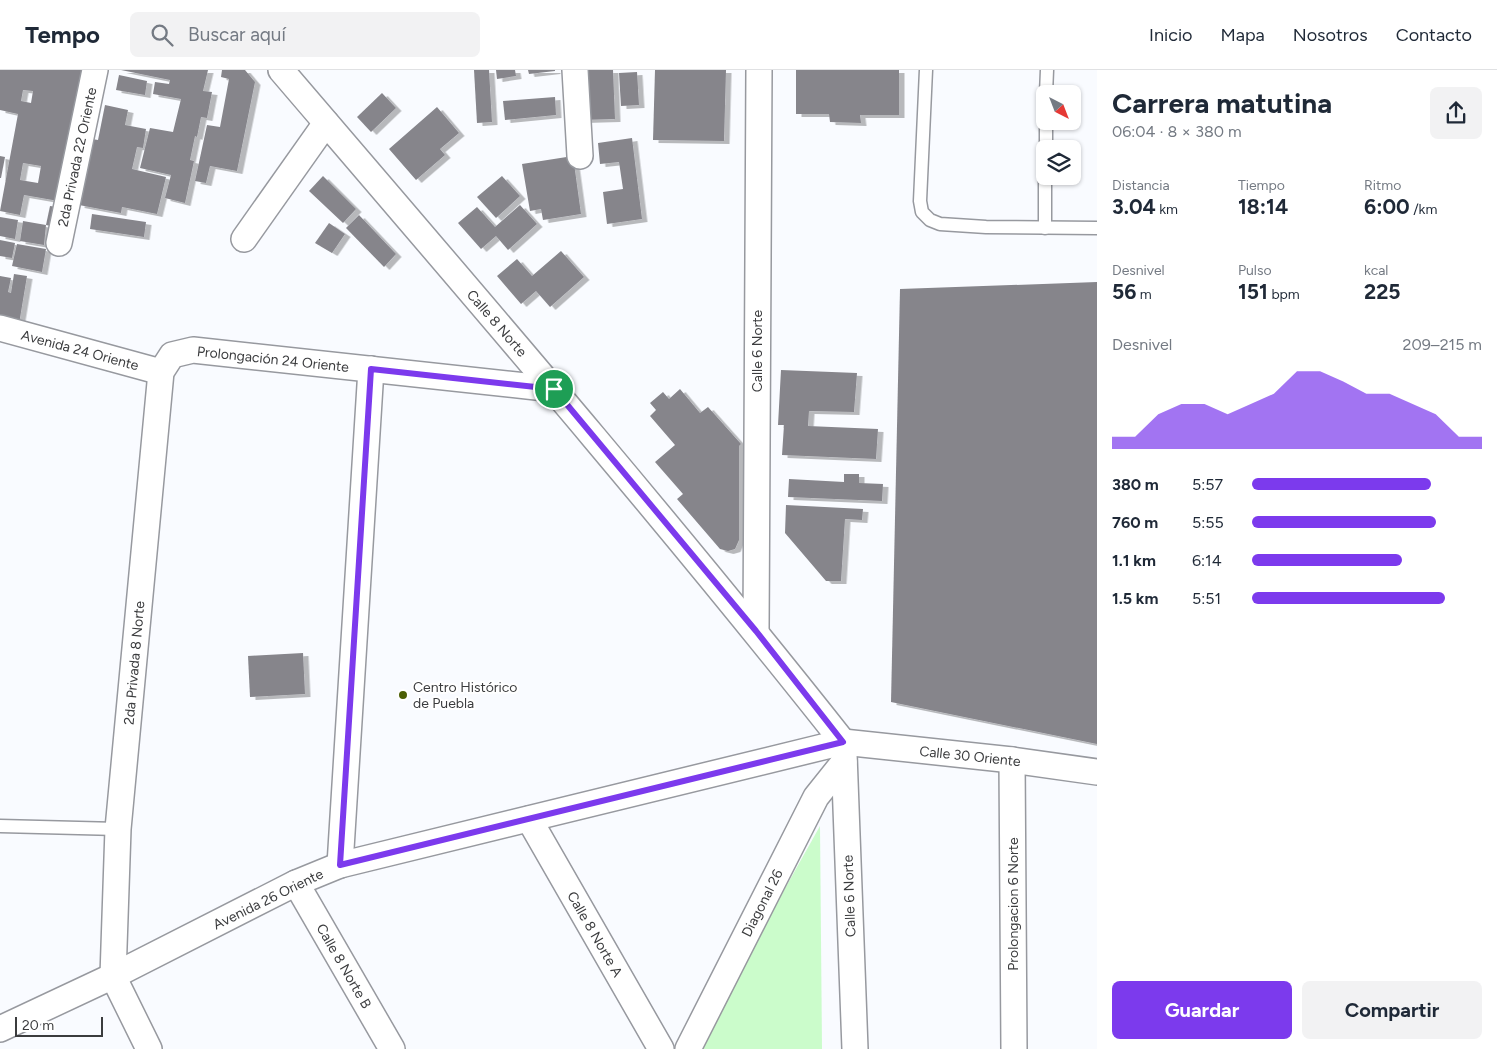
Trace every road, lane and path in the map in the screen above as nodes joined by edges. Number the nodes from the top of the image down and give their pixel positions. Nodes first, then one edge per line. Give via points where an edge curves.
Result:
1 (95, 70) edge
2 (281, 70) edge
3 (575, 70) edge
4 (759, 70) edge
5 (926, 70) edge
6 (1047, 70) edge
7 (1046, 85) edge
8 (326, 123) junction
9 (580, 156) dead end
10 (1045, 185) edge
11 (1045, 228) junction
12 (1097, 228) edge
13 (244, 239) dead end
14 (59, 244) dead end
15 (0, 328) edge
16 (166, 363) junction
17 (371, 369) junction
18 (554, 389) junction
19 (756, 631) junction
20 (844, 752) junction
21 (1012, 760) junction
22 (1097, 772) edge
23 (529, 819) junction
24 (0, 826) edge
25 (118, 829) junction
26 (340, 865) junction
27 (296, 883) junction
28 (113, 976) junction
29 (0, 1029) edge
30 (149, 1049) edge
31 (392, 1049) edge
32 (661, 1049) edge
33 (688, 1049) edge
34 (856, 1049) edge
35 (1014, 1049) edge

1 - 14 street, 2da Privada 22 Oriente
2 - 8 street, Calle 8 Norte
3 - 9 street
4 - 19 street, Calle 6 Norte
5 - 11 lane via 922,212 940,224
6 - 7 lane
8 - 13 street
8 - 18 street, Calle 8 Norte
10 - 11 lane
11 - 12 lane
15 - 16 street, Avenida 24 Oriente
16 - 17 street, Prolongación 24 Oriente via 192,350
16 - 25 street, 2da Privada 8 Norte
17 - 18 street, Prolongación 24 Oriente
17 - 26 street
18 - 19 street, Calle 8 Norte
19 - 20 street, Calle 8 Norte
20 - 21 street, Calle 30 Oriente
20 - 23 street, Avenida 26 Oriente
20 - 33 street, Diagonal 26 via 816,797
20 - 34 street, Calle 6 Norte
21 - 22 street, Calle 30 Oriente
21 - 35 street, Prolongacion 6 Norte
23 - 26 street, Avenida 26 Oriente
23 - 32 street, Calle 8 Norte A
24 - 25 lane
25 - 28 street, 2da Privada 8 Norte
26 - 27 street, Avenida 26 Oriente
27 - 28 street, Avenida 26 Oriente
27 - 31 street, Calle 8 Norte B
28 - 29 street, Avenida 26 Oriente
28 - 30 street

